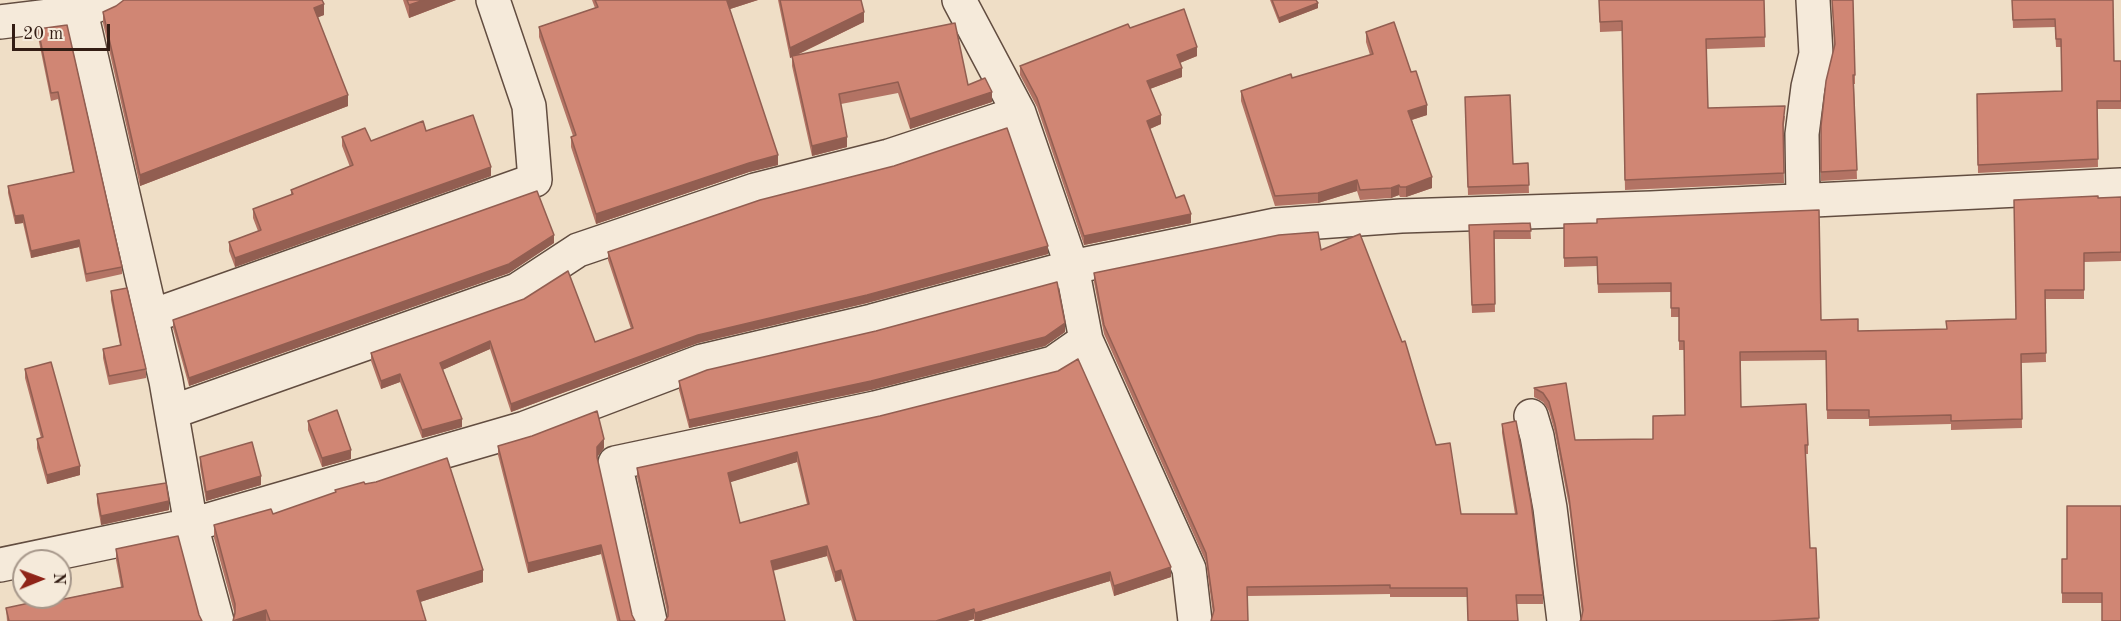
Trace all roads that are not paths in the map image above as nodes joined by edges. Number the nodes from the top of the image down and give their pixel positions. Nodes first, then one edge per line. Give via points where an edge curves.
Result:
1 (493, 0) edge
2 (959, 0) edge
3 (1813, 0) edge
4 (95, 6) edge
5 (0, 22) edge
6 (1018, 113) junction
7 (2121, 185) edge
8 (1803, 200) junction
9 (1072, 267) junction
10 (152, 316) junction
11 (1086, 340) junction
12 (172, 412) junction
13 (1531, 416) dead end
14 (191, 525) junction
15 (0, 565) edge
16 (217, 621) edge
17 (650, 621) edge
18 (1195, 621) edge
19 (1564, 621) edge

1 - 10 street via 529,106 535,180
2 - 6 street
3 - 8 street via 1816,54 1802,134
4 - 5 street
4 - 10 street
6 - 9 street
6 - 12 street via 889,156 755,190 578,250 517,290
7 - 8 street
8 - 9 street via 1401,216 1276,225
9 - 11 street
9 - 14 street via 872,321 702,361 525,428
10 - 12 street
11 - 17 street via 1053,363 874,408 615,463
11 - 18 street via 1189,569
12 - 14 street
13 - 19 street via 1550,508
14 - 15 street
14 - 16 street

